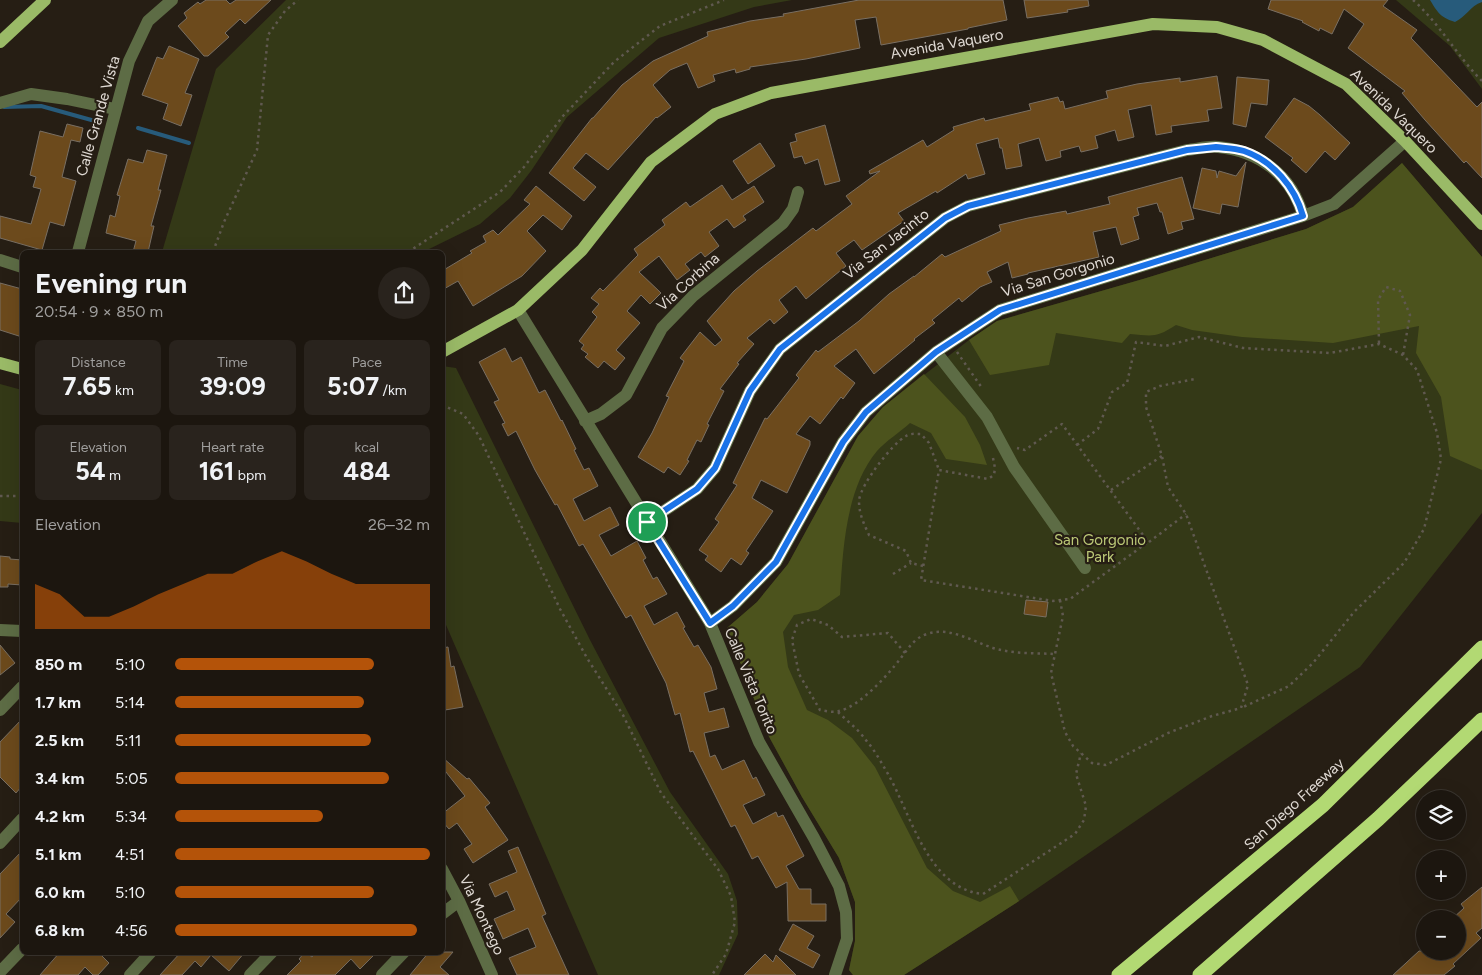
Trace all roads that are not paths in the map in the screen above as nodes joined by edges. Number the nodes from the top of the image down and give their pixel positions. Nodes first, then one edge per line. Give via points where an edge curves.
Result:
1 (44, 0) edge
2 (172, 0) edge
3 (0, 42) edge
4 (0, 102) edge
5 (115, 110) junction
6 (1406, 142) junction
7 (798, 192) dead end
8 (1303, 216) junction
9 (1482, 224) edge
10 (79, 250) edge
11 (0, 260) edge
12 (20, 266) edge
13 (518, 310) junction
14 (445, 350) edge
15 (936, 352) junction
16 (0, 363) edge
17 (20, 369) edge
18 (586, 421) junction
19 (647, 522) junction
20 (1084, 568) dead end
21 (710, 623) junction
22 (0, 630) edge
23 (20, 631) edge
24 (1482, 648) edge
25 (20, 689) edge
26 (0, 710) edge
27 (1482, 720) edge
28 (20, 822) edge
29 (0, 843) edge
30 (445, 874) edge
31 (460, 901) junction
32 (445, 912) edge
33 (20, 951) edge
34 (148, 955) edge
35 (269, 955) edge
36 (401, 955) edge
37 (0, 972) edge
38 (130, 975) edge
39 (250, 975) edge
40 (382, 975) edge
41 (492, 975) edge
42 (835, 975) edge
43 (1120, 975) edge
44 (1200, 975) edge

1 - 3 main road
2 - 5 street, Calle Grande Vista via 148,21 129,61
4 - 5 street via 31,94
5 - 10 street, Calle Grande Vista
6 - 8 street, Via San Gorgonio via 1334,204
6 - 9 main road, Avenida Vaquero
6 - 13 main road, Avenida Vaquero via 1346,84 1263,40 1217,28 1154,24 771,92 715,114 651,162 582,250
7 - 18 street, Via Corbina via 793,209 783,223 693,296 662,328 626,395
8 - 15 street, Via San Gorgonio via 1000,310
8 - 19 street, Via San Jacinto via 1299,201 1280,175 1264,161 1244,151 1216,147 1187,150 968,206 945,218 780,349 750,391 715,468 697,489
11 - 12 street
13 - 14 main road, Avenida Vaquero
13 - 18 street, Calle Vista Torito
15 - 20 street via 987,417 1014,467
15 - 21 street, Via San Gorgonio via 866,412 843,442 776,562 733,606
16 - 17 main road
18 - 19 street, Calle Vista Torito
19 - 21 street, Calle Vista Torito
21 - 42 street, Calle Vista Torito via 759,742 839,886 846,912 847,939
22 - 23 street
24 - 43 highway, San Diego Freeway via 1323,805
25 - 26 street
27 - 44 highway via 1378,820
28 - 29 street
30 - 31 street, Via Montego
31 - 32 street
31 - 41 street, Via Montego
33 - 37 street
34 - 38 street
35 - 39 street
36 - 40 street

